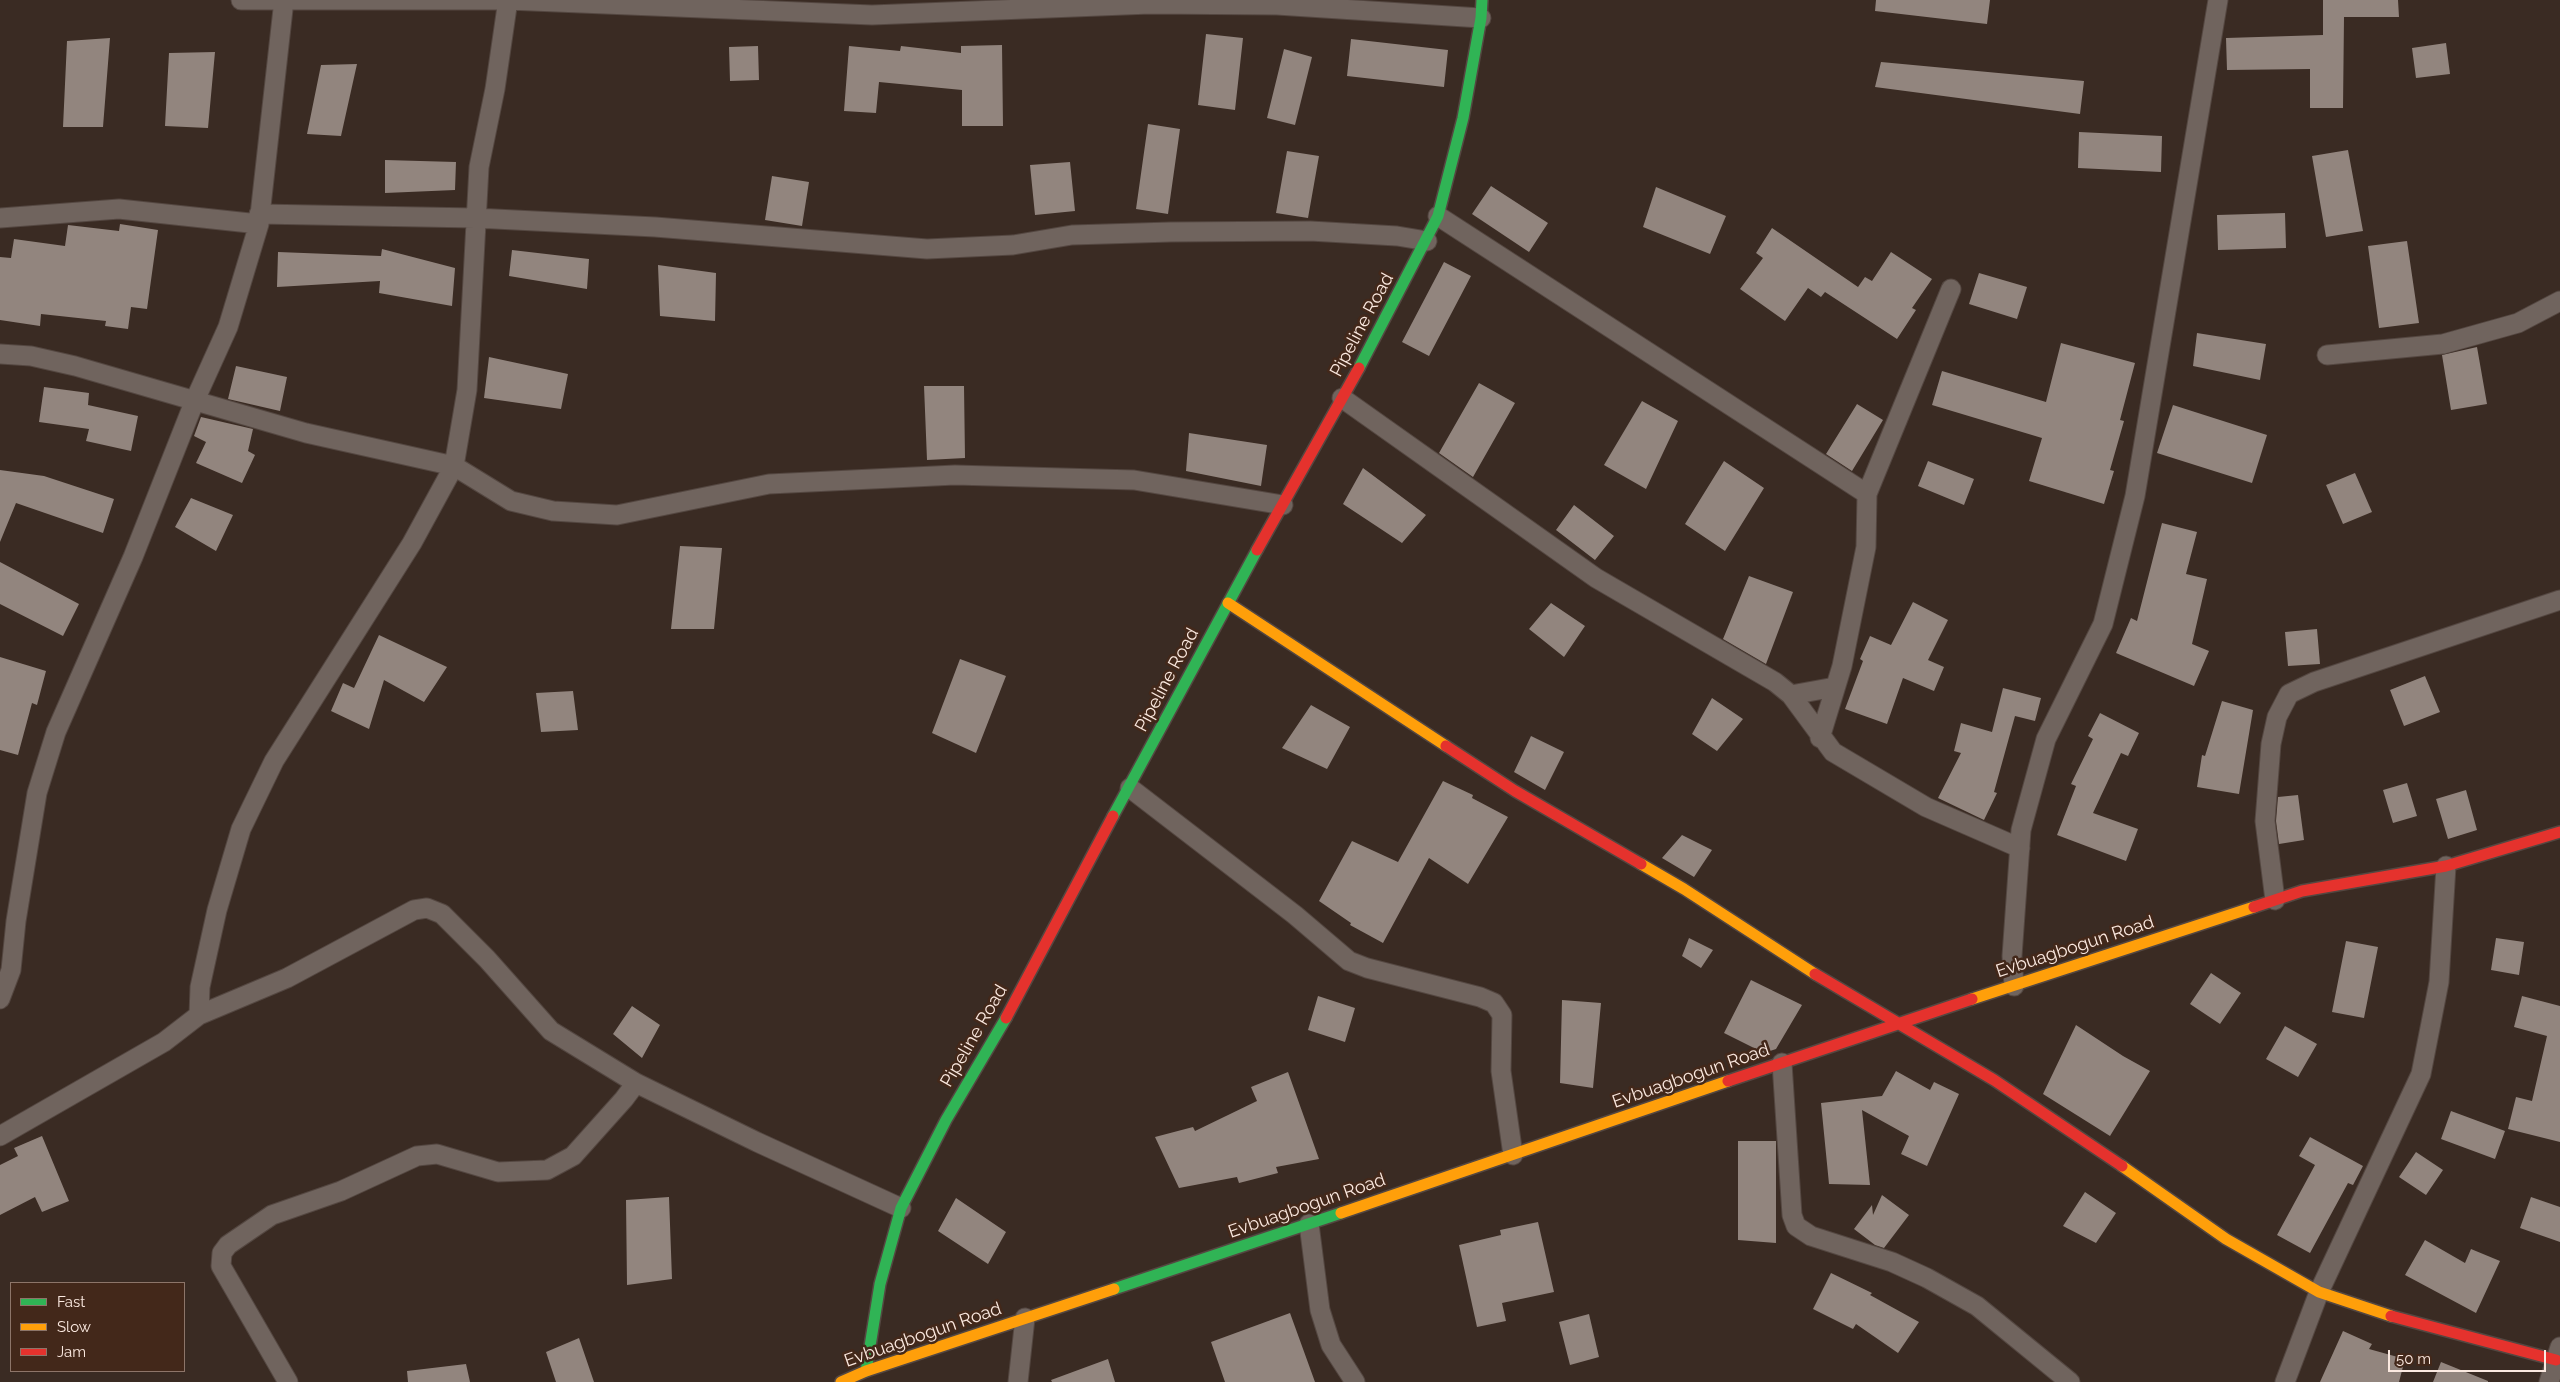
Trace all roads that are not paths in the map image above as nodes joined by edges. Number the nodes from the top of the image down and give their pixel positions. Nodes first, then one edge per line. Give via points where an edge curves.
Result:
1 (241, 0) edge
2 (508, 0) edge
3 (2218, 0) edge
4 (284, 1) edge
5 (1041, 4) edge
6 (787, 6) edge
7 (1481, 9) edge
8 (1438, 216) junction
9 (0, 218) edge
10 (475, 218) junction
11 (259, 219) junction
12 (1427, 241) junction
13 (1951, 289) dead end
14 (2560, 301) edge
15 (0, 354) edge
16 (2327, 355) dead end
17 (1342, 398) junction
18 (195, 400) junction
19 (454, 466) junction
20 (1867, 494) junction
21 (1283, 505) junction
22 (2560, 600) edge
23 (1228, 603) junction
24 (1835, 687) junction
25 (1791, 695) junction
26 (1820, 738) junction
27 (1130, 788) junction
28 (2560, 832) edge
29 (2020, 848) junction
30 (2446, 866) junction
31 (2275, 900) junction
32 (2014, 986) junction
33 (0, 999) edge
34 (198, 1015) junction
35 (1900, 1023) junction
36 (1782, 1063) junction
37 (636, 1083) junction
38 (0, 1136) edge
39 (1513, 1155) junction
40 (901, 1208) junction
41 (1308, 1224) junction
42 (2320, 1292) junction
43 (1025, 1318) junction
44 (2558, 1354) edge
45 (866, 1371) junction
46 (288, 1382) edge
47 (841, 1382) edge
48 (1018, 1382) edge
49 (1355, 1382) edge
50 (2070, 1382) edge
51 (2285, 1382) edge
52 (2549, 1382) edge

1 - 4 street
2 - 4 street
2 - 6 street
2 - 10 street via 479,167
3 - 29 street via 2135,496 2103,624 2046,739 2021,830
4 - 11 street
5 - 6 street via 872,15
5 - 7 street
7 - 8 street, Pipeline Road via 1463,118
8 - 12 street, Pipeline Road
8 - 20 street
9 - 11 street via 119,209
10 - 11 street
10 - 12 street via 665,228 927,249 1013,245 1072,235 1171,232 1310,231
10 - 19 street via 466,390
11 - 18 street via 228,327
12 - 17 street, Pipeline Road
13 - 20 street
14 - 16 street via 2518,323 2443,344
15 - 18 street via 31,356 76,366
17 - 21 street, Pipeline Road
17 - 25 street via 1596,578 1743,662
18 - 19 street via 306,433
18 - 33 street via 133,557 56,732 37,793 11,970
19 - 21 street via 511,501 554,511 617,515 769,484 955,474 1134,480
19 - 34 street via 412,543 274,761 242,828 216,910 200,987
20 - 24 street via 1866,547
21 - 23 street, Pipeline Road
22 - 31 street via 2314,682 2290,694 2277,717 2271,744 2265,821
23 - 27 street, Pipeline Road
23 - 35 street via 1515,791 1684,889 1832,985
24 - 25 street
24 - 26 street
25 - 26 street
26 - 29 street via 1832,752 1926,807
27 - 39 street via 1350,960 1367,968 1494,1003 1502,1015 1501,1071
27 - 40 street, Pipeline Road via 994,1042 946,1120
28 - 30 street, Evbuagbogun Road
29 - 32 street via 2012,956
30 - 31 street, Evbuagbogun Road via 2302,891
30 - 42 street via 2439,982 2421,1074
31 - 32 street, Evbuagbogun Road
32 - 35 street, Evbuagbogun Road
34 - 37 street via 287,978 414,910 427,908 442,914 551,1031
34 - 38 street via 164,1042
35 - 36 street, Evbuagbogun Road
35 - 42 street via 1994,1080 2226,1239
36 - 39 street, Evbuagbogun Road
36 - 50 street via 1792,1215 1796,1226 1811,1236 1892,1262 1944,1287 1977,1306
37 - 40 street
37 - 46 street via 573,1156 547,1170 498,1172 437,1154 417,1156 341,1192 272,1215 228,1245 222,1253 221,1266
39 - 41 street, Evbuagbogun Road
40 - 45 street, Pipeline Road via 880,1284
41 - 43 street, Evbuagbogun Road
41 - 49 street via 1320,1310 1331,1345
42 - 44 street via 2368,1310
42 - 51 street
43 - 45 street, Evbuagbogun Road
43 - 48 street
44 - 52 street
45 - 47 street, Evbuagbogun Road

